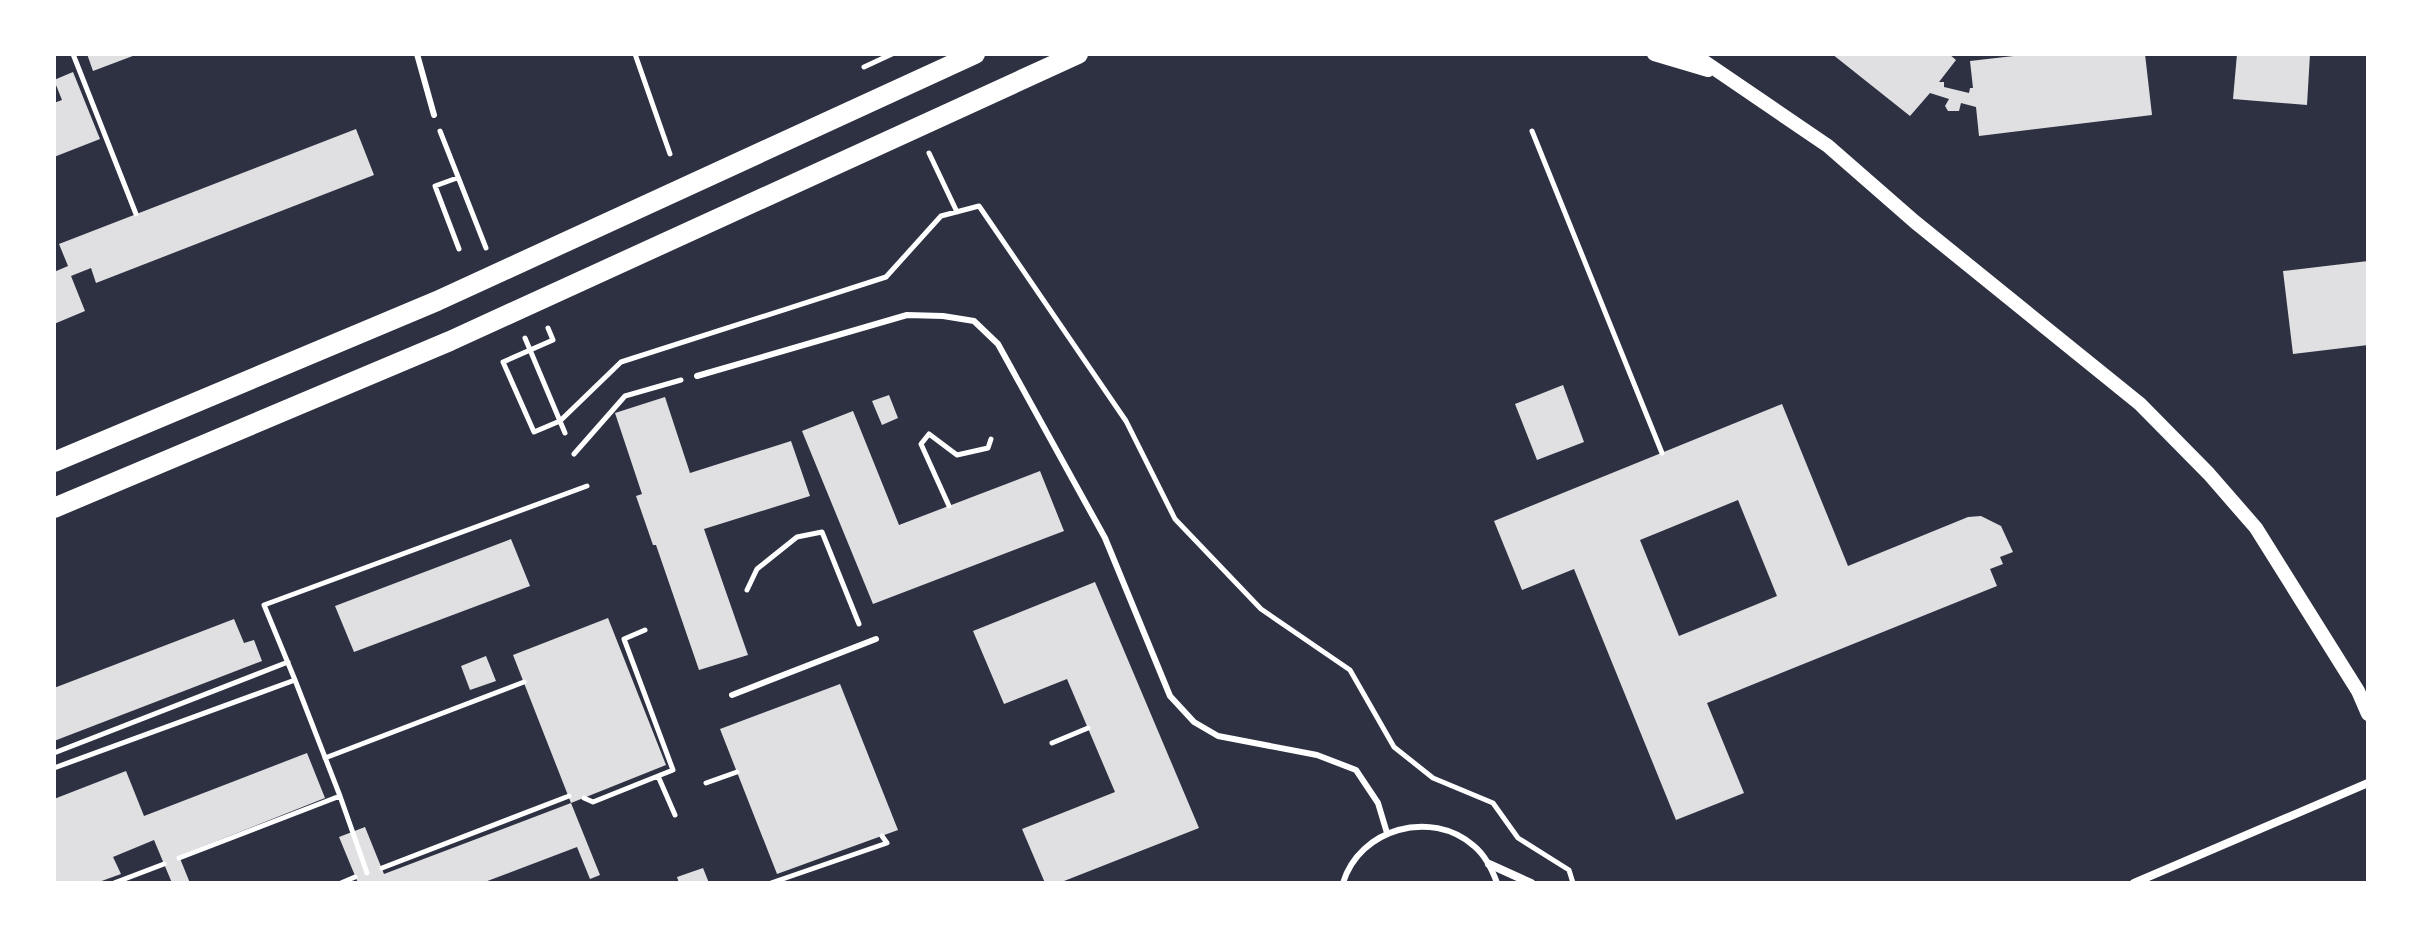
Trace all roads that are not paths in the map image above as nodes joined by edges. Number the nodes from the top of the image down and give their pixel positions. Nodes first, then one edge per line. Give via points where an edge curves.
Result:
1 (417, 54) edge
2 (975, 54) edge
3 (1078, 54) edge
4 (1654, 54) edge
5 (1693, 54) edge
6 (1723, 74) junction
7 (434, 115) road end
8 (697, 376) road end
9 (54, 462) edge
10 (54, 508) edge
11 (876, 639) dead end
12 (732, 695) dead end
13 (2368, 714) edge
14 (2368, 783) edge
15 (1387, 833) junction
16 (1489, 864) junction
17 (1343, 883) edge
18 (1497, 883) edge
19 (1531, 883) edge
20 (2134, 883) edge

1 - 7 lane
2 - 9 main road via 437,301
3 - 10 main road via 450,341
4 - 6 street
5 - 6 street
6 - 13 street via 1828,146 2174,437 2256,528
8 - 15 lane via 907,315 974,321 998,344 1105,538 1170,696 1194,722 1218,736 1317,755 1356,770 1378,803
11 - 12 lane
14 - 20 street
15 - 16 lane via 1433,827 1474,846
15 - 17 lane via 1364,848
16 - 18 lane
16 - 19 street

